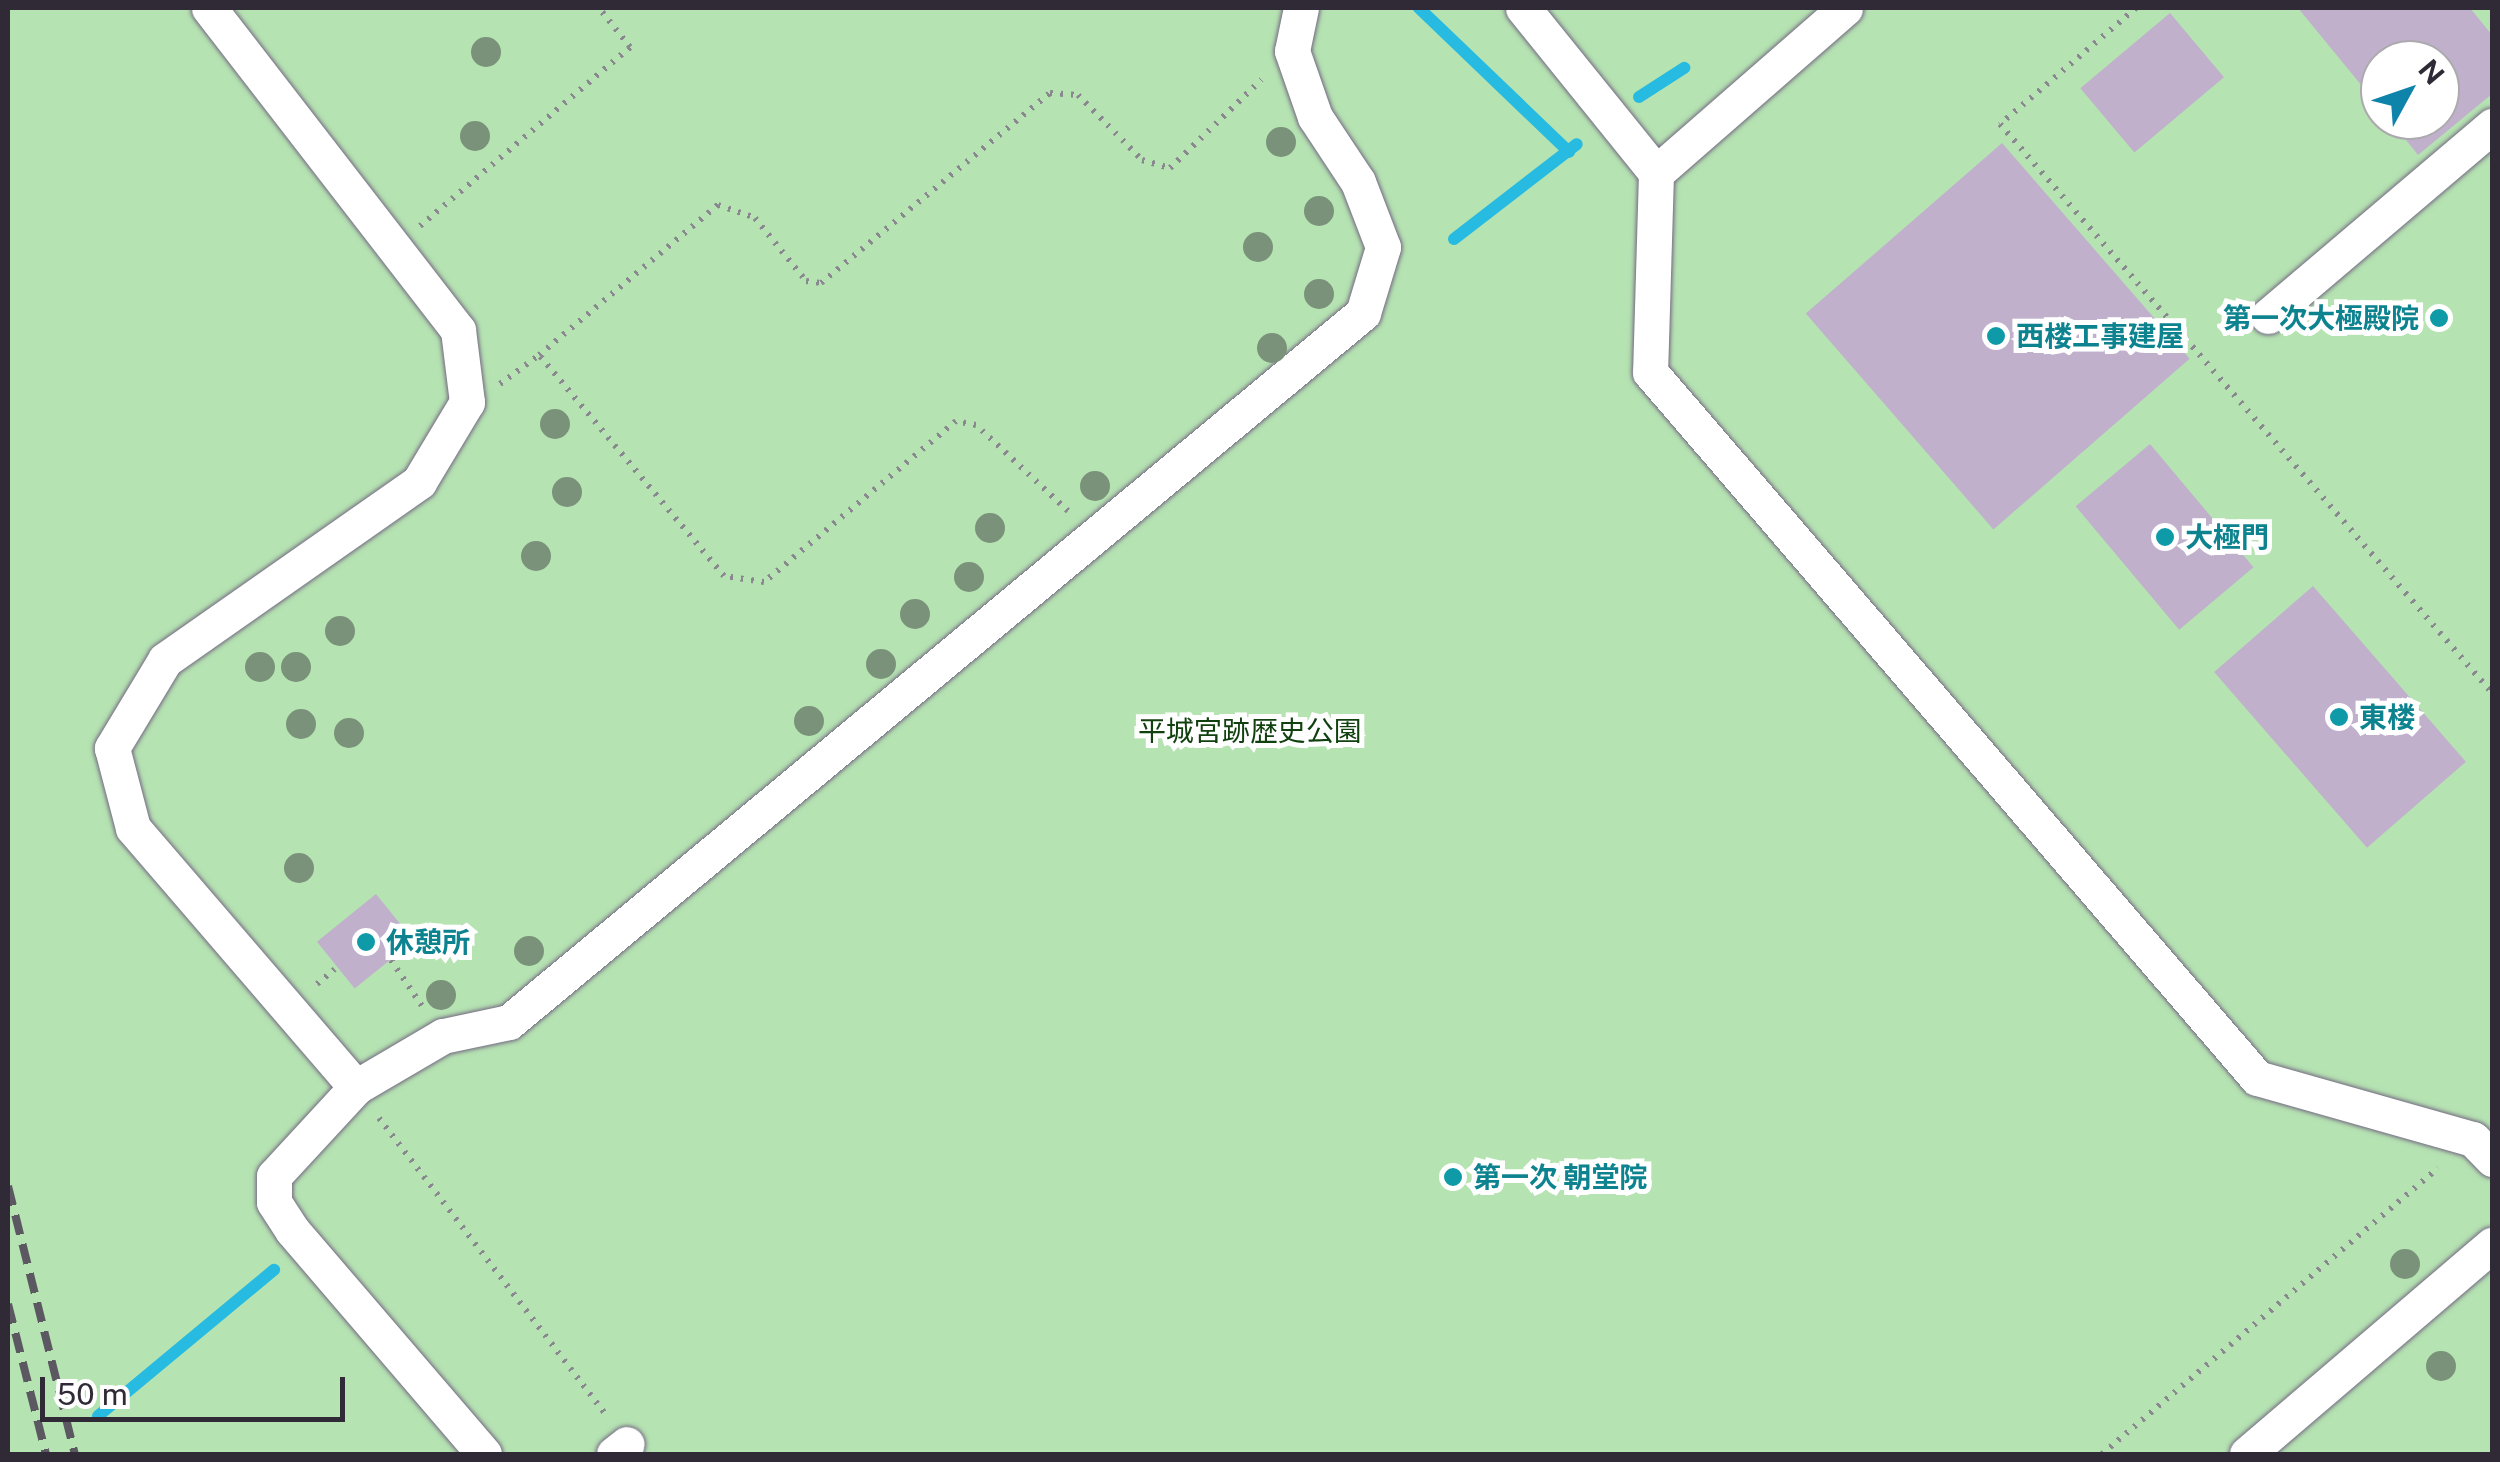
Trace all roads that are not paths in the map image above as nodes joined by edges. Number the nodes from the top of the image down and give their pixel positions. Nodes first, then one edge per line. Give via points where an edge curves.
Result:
1 (209, 8) edge
2 (1301, 8) edge
3 (1523, 8) edge
4 (1845, 8) edge
5 (2492, 126) edge
6 (1656, 173) junction
7 (2268, 316) dead end
8 (356, 1087) junction
9 (2483, 1149) edge
10 (2492, 1245) edge
11 (484, 1454) edge
12 (2247, 1454) edge

1 - 8 street via 458,330 467,402 419,482 165,660 112,748 133,828
2 - 8 street via 1292,51 1314,117 1358,182 1383,246 1364,313 509,1022 442,1036
3 - 6 street
4 - 6 street
5 - 7 street
6 - 9 street via 1650,372 2257,1078
8 - 11 street via 274,1176 274,1202
10 - 12 street

